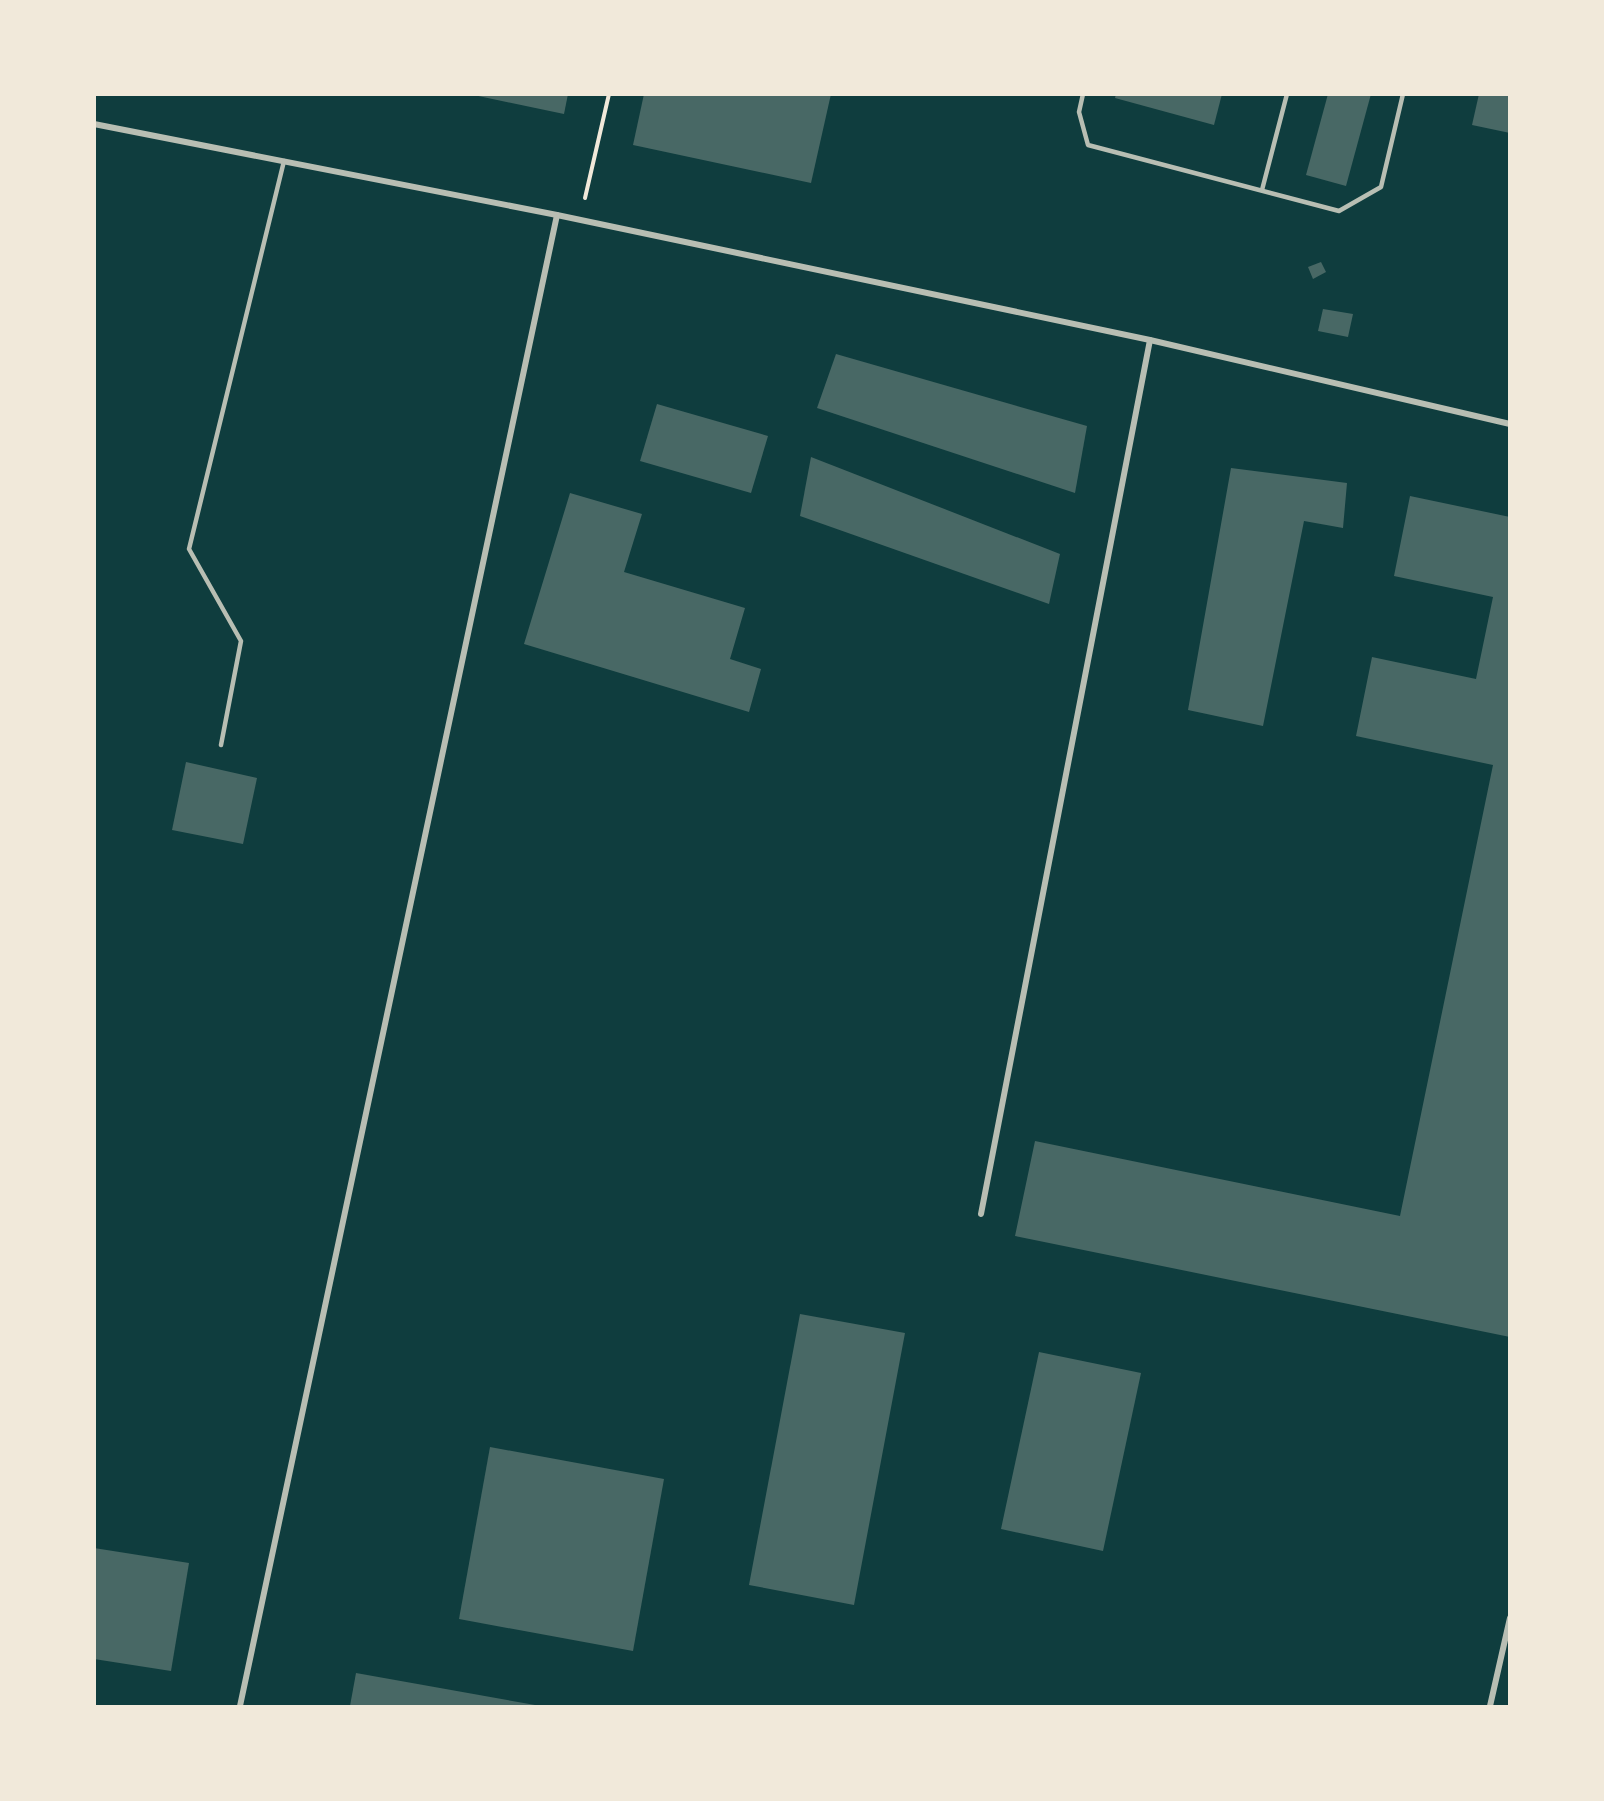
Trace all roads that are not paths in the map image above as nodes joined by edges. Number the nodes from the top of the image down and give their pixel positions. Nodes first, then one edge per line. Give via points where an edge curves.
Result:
1 (1083, 94) edge
2 (1287, 94) edge
3 (1403, 94) edge
4 (94, 124) edge
5 (284, 161) junction
6 (1262, 190) junction
7 (557, 215) junction
8 (1150, 340) junction
9 (1509, 424) edge
10 (221, 745) dead end
11 (981, 1214) dead end
12 (1509, 1618) edge
13 (240, 1707) edge
14 (1490, 1707) edge

1 - 6 lane via 1079,112 1088,145
2 - 6 lane
3 - 6 lane via 1381,187 1339,211
4 - 5 street
5 - 7 street
5 - 10 lane via 189,549 241,641
7 - 8 street
7 - 13 street
8 - 9 street
8 - 11 street
12 - 14 street

